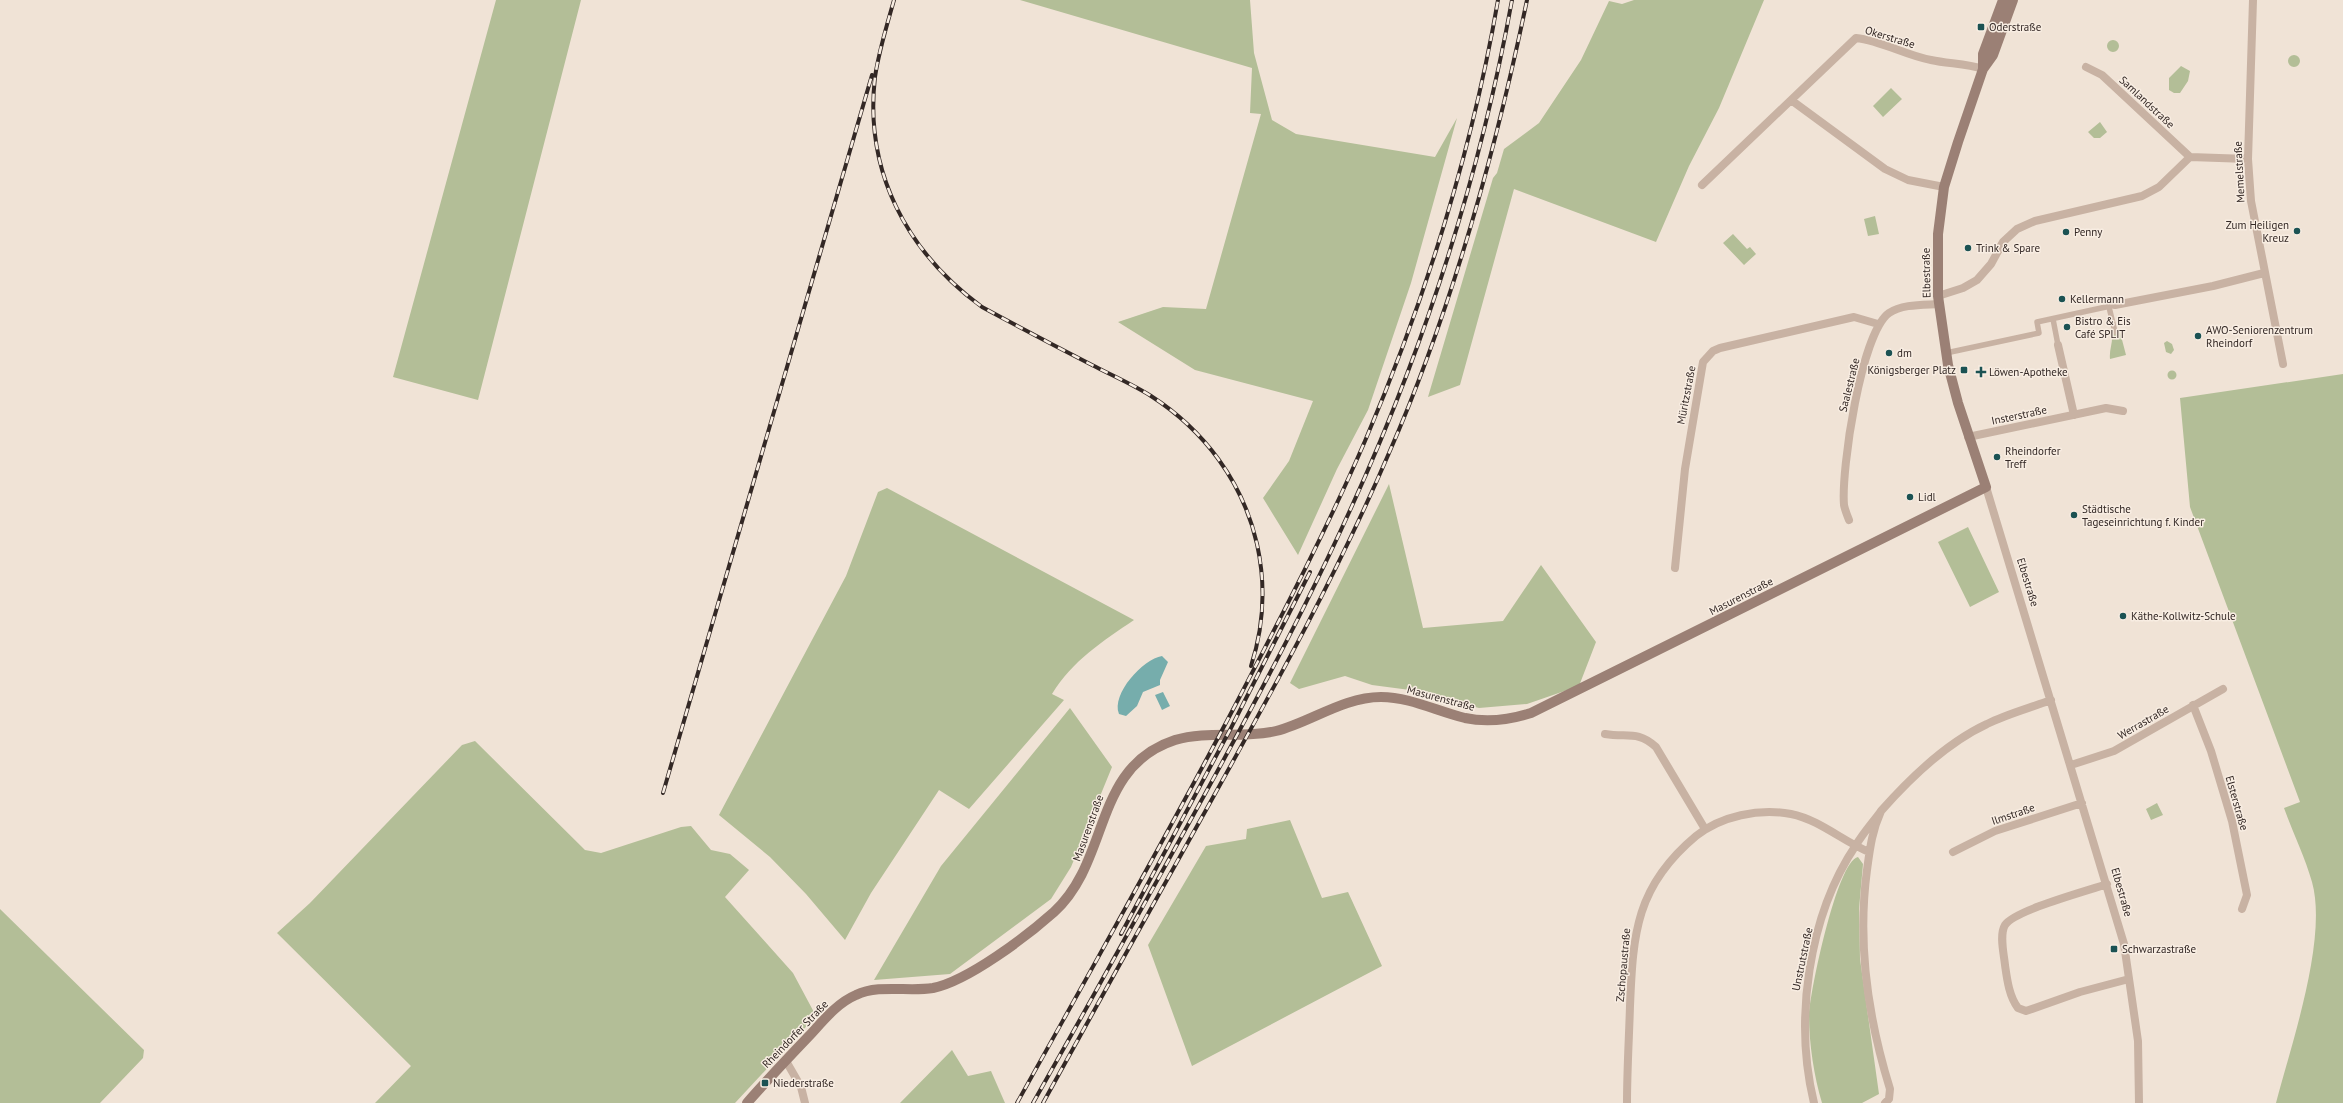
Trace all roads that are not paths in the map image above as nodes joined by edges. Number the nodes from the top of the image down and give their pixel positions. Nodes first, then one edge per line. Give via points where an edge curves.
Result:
1 (2003, 0) edge
2 (2013, 0) edge
3 (2252, 0) edge
4 (2086, 67) dead end
5 (1983, 69) junction
6 (1791, 100) junction
7 (2190, 158) junction
8 (2248, 159) junction
9 (1702, 185) dead end
10 (1944, 187) junction
11 (2264, 273) junction
12 (1938, 300) junction
13 (2112, 306) junction
14 (2052, 319) junction
15 (1878, 324) junction
16 (2114, 332) dead end
17 (2058, 345) joint
18 (1946, 353) junction
19 (2283, 364) dead end
20 (2123, 411) dead end
21 (2074, 415) junction
22 (1968, 437) junction
23 (1986, 487) junction
24 (1849, 520) dead end
25 (1675, 568) dead end
26 (2223, 689) dead end
27 (2051, 700) junction
28 (2193, 705) junction
29 (1605, 734) dead end
30 (2071, 765) junction
31 (2082, 803) junction
32 (1881, 811) junction
33 (1705, 829) junction
34 (1855, 846) junction
35 (1869, 852) junction
36 (1953, 852) dead end
37 (2107, 884) junction
38 (2242, 909) dead end
39 (2129, 979) junction
40 (940, 986) joint
41 (786, 1061) junction
42 (747, 1103) edge
43 (805, 1103) edge
44 (1628, 1103) edge
45 (1814, 1103) edge
46 (1886, 1103) edge
47 (2139, 1103) edge

1 - 5 main road, Elbestraße via 1983,54
2 - 5 main road, Elbestraße via 1993,55
3 - 8 street, Memelstraße
4 - 7 street, Samlandstraße via 2102,75
5 - 6 street, Okerstraße via 1969,64 1931,60 1877,42 1856,38
5 - 10 main road, Elbestraße
6 - 9 street, Okerstraße
6 - 10 street via 1885,169 1908,180
7 - 8 street
7 - 12 street via 2159,187 2142,196 2035,221 2017,229 2004,242 1991,264 1977,280
8 - 11 street, Memelstraße via 2253,216
10 - 12 main road, Elbestraße via 1938,234
11 - 13 street
11 - 19 street, Memelstraße
12 - 15 street via 1903,307 1889,313
12 - 18 main road, Elbestraße
13 - 14 street
13 - 16 street
14 - 17 street
14 - 18 street via 2037,322 2040,333
15 - 24 street, Saalestraße via 1861,376 1845,461 1844,506
15 - 25 street, Müritzstraße via 1854,317 1720,348 1707,356 1703,362 1689,440
17 - 21 street
18 - 22 main road, Elbestraße via 1949,373
20 - 21 street, Insterstraße via 2106,408
21 - 22 street, Insterstraße
22 - 23 main road, Elbestraße
23 - 27 street, Elbestraße
23 - 40 main road, Masurenstraße via 1531,713 1513,718 1481,720 1453,715 1403,699 1365,698 1277,731 1257,734 1196,735 1162,746 1141,759 1116,787 1090,861 1065,901 973,972
26 - 28 street, Werrastraße
27 - 30 street, Elbestraße
27 - 32 street, Unstrutstraße via 1987,724 1953,744 1910,781
28 - 30 street, Werrastraße via 2114,751
28 - 38 street, Elsterstraße via 2211,750 2232,821 2247,895
29 - 33 street via 1630,734 1648,739 1656,747
30 - 31 street, Elbestraße
31 - 36 street, Ilmstraße via 1995,831
31 - 37 street, Elbestraße
32 - 34 street, Unstrutstraße
32 - 35 street, Unstrutstraße via 1873,828
33 - 34 street, Zschopaustraße via 1726,819 1763,811 1781,812 1816,823
33 - 44 street, Zschopaustraße via 1667,865 1652,887 1636,928
34 - 35 street, Zschopaustraße
34 - 45 street, Unstrutstraße via 1829,898 1810,962 1804,1019 1809,1081
35 - 46 street, Unstrutstraße via 1864,911 1864,958 1872,1021 1890,1089
37 - 39 street, Elbestraße via 2124,944
37 - 39 street via 2029,911 2004,926 2003,948 2011,992 2018,1008 2026,1010
39 - 47 street, Elbestraße via 2138,1041
40 - 41 main road, Rheindorfer Straße via 857,994 834,1010
41 - 42 main road, Rheindorfer Straße
41 - 43 street via 801,1087

